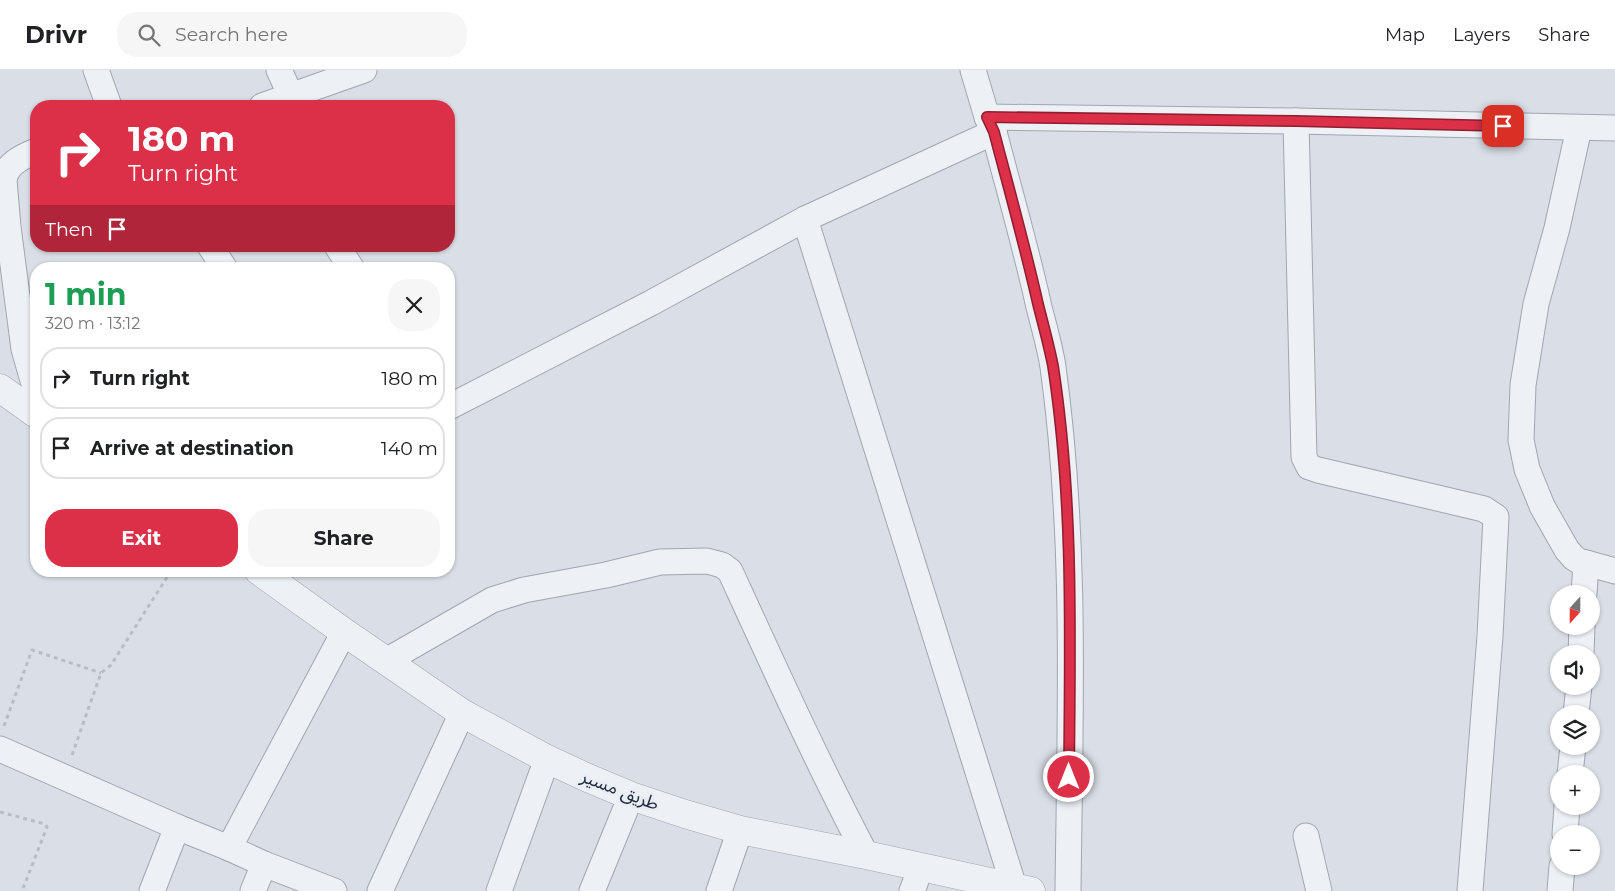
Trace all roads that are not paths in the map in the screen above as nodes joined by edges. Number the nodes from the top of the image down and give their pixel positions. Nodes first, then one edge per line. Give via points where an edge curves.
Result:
1 (96, 70) edge
2 (279, 70) edge
3 (973, 70) edge
4 (356, 72) edge
5 (291, 96) junction
6 (107, 100) edge
7 (279, 100) edge
8 (1296, 121) junction
9 (990, 124) junction
10 (1578, 128) junction
11 (1615, 128) edge
12 (30, 154) edge
13 (805, 219) junction
14 (30, 370) edge
15 (0, 388) edge
16 (455, 405) edge
17 (30, 410) edge
18 (1586, 563) junction
19 (1615, 571) edge
20 (267, 577) edge
21 (1585, 585) edge
22 (344, 632) junction
23 (386, 661) junction
24 (462, 713) junction
25 (2, 738) edge
26 (547, 759) junction
27 (631, 796) junction
28 (177, 827) junction
29 (740, 830) junction
30 (1306, 836) dead end
31 (229, 848) junction
32 (866, 855) junction
33 (264, 864) junction
34 (1561, 875) edge
35 (916, 879) edge
36 (1020, 890) edge
37 (152, 891) edge
38 (253, 891) edge
39 (334, 891) edge
40 (380, 891) edge
41 (499, 891) edge
42 (592, 891) edge
43 (720, 891) edge
44 (1068, 891) edge
45 (1319, 891) edge
46 (1470, 891) edge
47 (1560, 891) edge

1 - 6 street
2 - 5 street
3 - 9 street
4 - 5 street
5 - 7 street
8 - 9 street
8 - 10 street
8 - 46 street via 1306,462 1318,470 1484,509 1496,517
9 - 13 street
9 - 44 street via 1030,265 1052,365 1064,461 1070,642
10 - 11 street
10 - 18 street via 1557,228 1536,304 1523,385 1521,440 1527,469 1542,506 1567,550 1574,558
12 - 14 street via 9,167 4,180 24,349
13 - 16 street
13 - 36 street
15 - 17 street
18 - 19 street
18 - 21 street
20 - 22 street, طريق مسير
22 - 23 street, طريق مسير
22 - 31 street
23 - 24 street, طريق مسير
23 - 32 street via 492,600 524,590 660,562 707,561 722,565 730,571 768,657
24 - 26 street, طريق مسير
24 - 40 street
25 - 28 street via 65,777
26 - 27 street, طريق مسير
26 - 41 street
27 - 29 street, طريق مسير
27 - 42 street
28 - 31 street
28 - 37 street
29 - 32 street, طريق مسير
29 - 43 street
30 - 45 street
31 - 33 street
32 - 35 street, طريق مسير
33 - 38 street
33 - 39 street
34 - 47 street
35 - 36 street, طريق مسير

